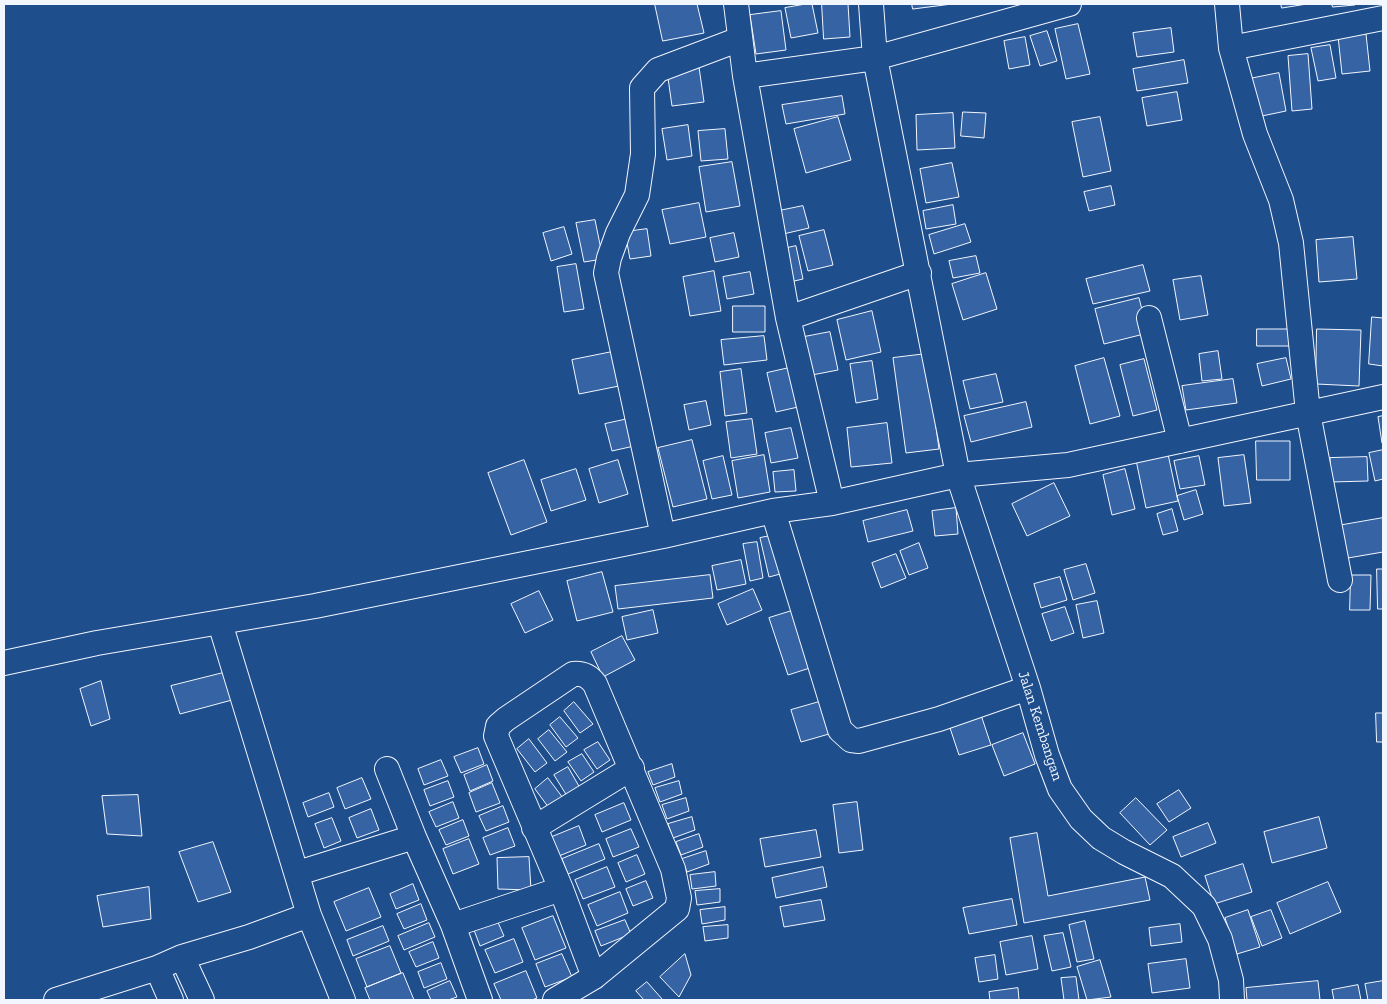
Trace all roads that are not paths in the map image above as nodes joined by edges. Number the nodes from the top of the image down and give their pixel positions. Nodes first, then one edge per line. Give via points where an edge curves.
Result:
1 (736, 4) edge
2 (871, 4) edge
3 (1069, 4) edge
4 (1227, 4) edge
5 (1383, 18) edge
6 (740, 39) junction
7 (1231, 48) junction
8 (875, 58) junction
9 (745, 76) junction
10 (919, 273) junction
11 (788, 318) junction
12 (1149, 318) dead end
13 (1383, 397) edge
14 (1308, 413) junction
15 (1180, 441) junction
16 (958, 475) junction
17 (832, 503) junction
18 (773, 511) junction
19 (663, 536) junction
20 (1340, 580) dead end
21 (220, 623) junction
22 (4, 663) edge
23 (1028, 688) junction
24 (632, 768) junction
25 (387, 769) dead end
26 (534, 828) junction
27 (414, 837) junction
28 (298, 873) junction
29 (561, 889) junction
30 (309, 915) junction
31 (453, 925) junction
32 (182, 957) junction
33 (157, 968) junction
34 (594, 977) junction
35 (56, 1000) edge
36 (171, 1000) edge
37 (202, 1000) edge
38 (343, 1000) edge
39 (480, 1000) edge
40 (555, 1000) edge
41 (1232, 1000) edge

1 - 6 street
2 - 8 street, Jalan Kembangan
3 - 8 street
4 - 7 street
5 - 7 street
6 - 9 street
6 - 19 street via 658,70 642,88 643,154 638,195 618,233 606,273
7 - 14 street via 1255,134 1281,200 1290,243
8 - 9 street
8 - 10 street, Jalan Kembangan
9 - 11 street
10 - 11 street
10 - 16 street, Jalan Kembangan
11 - 17 street
12 - 15 street
13 - 14 street
14 - 15 street
14 - 20 street
15 - 16 street via 1068,465
16 - 17 street
16 - 23 street, Jalan Kembangan
17 - 18 street
18 - 19 street
18 - 23 street via 840,730 851,740 859,741 939,720
19 - 21 street
21 - 22 street via 97,643
21 - 28 street
23 - 41 street, Jalan Kembangan via 1060,789 1081,819 1101,838 1172,876 1204,906 1220,939
24 - 26 street
24 - 26 street via 595,684 585,675 573,674 498,726 497,743
24 - 34 street via 673,869 679,898 677,909
25 - 27 street
26 - 29 street
27 - 28 street
27 - 31 street
28 - 30 street
29 - 31 street
29 - 34 street
30 - 32 street
30 - 38 street
31 - 39 street
32 - 33 street
32 - 37 street
33 - 35 street
33 - 36 street
34 - 40 street

